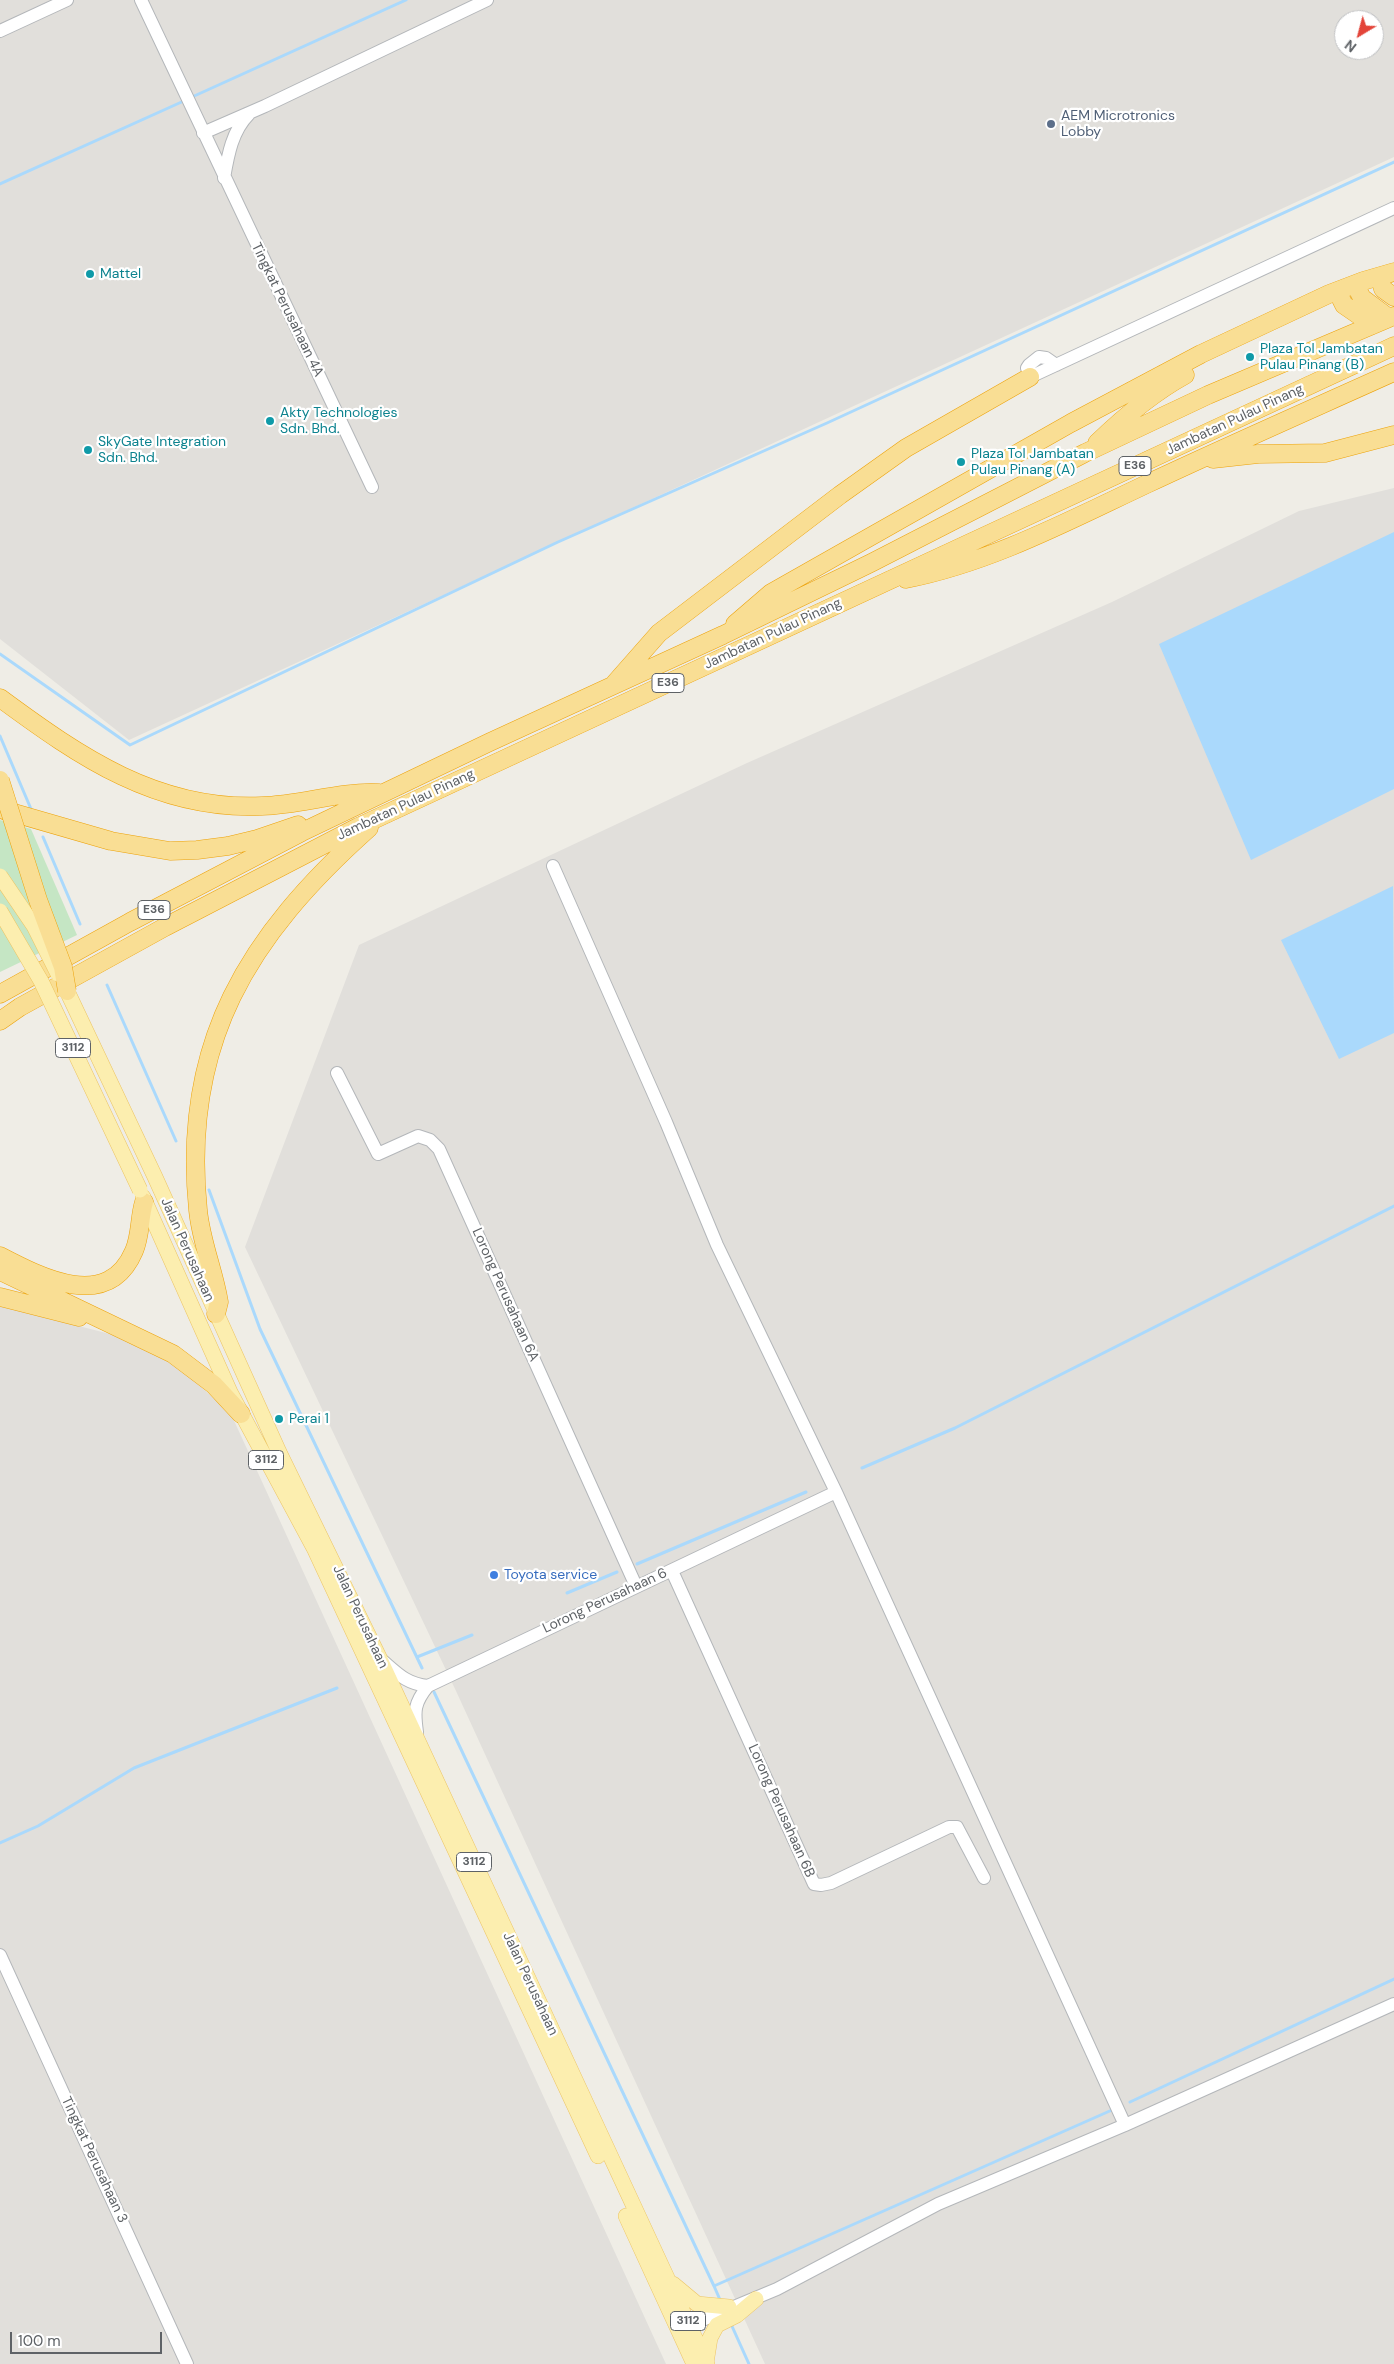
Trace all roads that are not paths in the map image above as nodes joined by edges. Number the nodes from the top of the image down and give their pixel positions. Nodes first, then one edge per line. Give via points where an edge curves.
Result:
1 (66, 0) edge
2 (141, 0) edge
3 (488, 0) edge
4 (0, 31) edge
5 (265, 106) junction
6 (203, 133) junction
7 (224, 178) junction
8 (1394, 208) edge
9 (1390, 278) edge
10 (1358, 290) junction
11 (1340, 297) junction
12 (1394, 298) edge
13 (1392, 317) edge
14 (1373, 325) junction
15 (1394, 346) edge
16 (1394, 372) edge
17 (1030, 377) joint
18 (1394, 435) edge
19 (1085, 453) junction
20 (1202, 459) junction
21 (372, 486) dead end
22 (876, 585) junction
23 (723, 635) junction
24 (611, 687) junction
25 (0, 698) edge
26 (0, 780) edge
27 (382, 794) junction
28 (0, 810) edge
29 (385, 815) junction
30 (310, 828) junction
31 (553, 866) dead end
32 (0, 876) edge
33 (0, 910) edge
34 (67, 991) junction
35 (0, 994) edge
36 (0, 1021) edge
37 (337, 1073) dead end
38 (142, 1196) junction
39 (0, 1256) edge
40 (0, 1271) edge
41 (0, 1297) edge
42 (216, 1314) junction
43 (109, 1322) junction
44 (241, 1414) junction
45 (836, 1492) junction
46 (672, 1571) junction
47 (636, 1586) junction
48 (379, 1657) junction
49 (428, 1686) junction
50 (418, 1742) junction
51 (984, 1878) dead end
52 (0, 1955) edge
53 (1394, 2004) edge
54 (1125, 2125) junction
55 (669, 2280) junction
56 (756, 2299) joint
57 (733, 2309) junction
58 (713, 2315) junction
59 (684, 2327) junction
60 (187, 2364) edge
61 (703, 2364) edge

1 - 4 street
2 - 6 street, Tingkat Perusahaan 4A
3 - 5 street
5 - 6 street
5 - 7 street via 248,114 239,127 231,143
6 - 7 street, Tingkat Perusahaan 4A
7 - 21 street, Tingkat Perusahaan 4A
8 - 17 street
9 - 10 highway
9 - 12 highway via 1383,289
9 - 23 highway, Jambatan Pulau Pinang / E36 via 1363,281 1329,294 1158,376 771,593 750,608
10 - 11 highway
10 - 13 highway via 1362,298
11 - 14 highway via 1344,305
11 - 19 highway via 1167,385
13 - 14 highway, Jambatan Pulau Pinang / E36
14 - 19 highway, Jambatan Pulau Pinang / E36 via 1216,391
15 - 22 highway, Jambatan Pulau Pinang / E36
16 - 20 highway
17 - 24 highway via 906,448 840,495 659,634
18 - 20 highway via 1325,453
19 - 23 highway, Jambatan Pulau Pinang / E36
20 - 22 highway via 995,553 957,567
22 - 29 highway, Jambatan Pulau Pinang / E36
23 - 24 highway, Jambatan Pulau Pinang / E36
24 - 27 highway, Jambatan Pulau Pinang / E36
25 - 27 highway via 95,763 153,790 187,800 223,806 264,806 357,792
26 - 34 highway, bridge via 63,967
27 - 30 highway, Jambatan Pulau Pinang / E36
28 - 30 highway via 111,841 170,851 234,845 292,825
29 - 36 highway, Jambatan Pulau Pinang / E36 via 174,922
29 - 42 highway via 332,861 289,908 249,965 214,1040 199,1094 194,1163 200,1228 219,1302
30 - 35 highway, Jambatan Pulau Pinang / E36
31 - 45 street via 717,1245
32 - 34 main road, Jalan Perusahaan / 3112, bridge via 34,926
33 - 38 main road, Jalan Perusahaan / 3112, bridge via 41,981
34 - 42 main road, Jalan Perusahaan / 3112
37 - 47 street, Lorong Perusahaan 6A via 378,1154 418,1136 430,1140 439,1149
38 - 39 highway via 137,1243 116,1276 104,1283 69,1285
38 - 44 main road, Jalan Perusahaan / 3112
40 - 43 highway
41 - 43 highway
42 - 48 main road, Jalan Perusahaan / 3112
43 - 44 highway via 186,1363 214,1385
44 - 59 main road, Jalan Perusahaan / 3112 via 315,1550
45 - 46 street, Lorong Perusahaan 6
45 - 54 street
46 - 47 street, Lorong Perusahaan 6
46 - 51 street, Lorong Perusahaan 6B via 814,1884 831,1883 949,1827 957,1827
47 - 49 street, Lorong Perusahaan 6
48 - 49 street via 398,1675
48 - 50 main road, Jalan Perusahaan / 3112
49 - 50 street via 414,1712
50 - 55 main road, Jalan Perusahaan / 3112
52 - 60 street, Tingkat Perusahaan 3
53 - 54 street
54 - 56 street via 938,2204
55 - 58 main road
55 - 59 main road, Jalan Perusahaan / 3112
56 - 57 main road
57 - 58 main road
57 - 58 main road
58 - 59 street
58 - 61 main road
59 - 61 main road, Jalan Perusahaan / 3112

